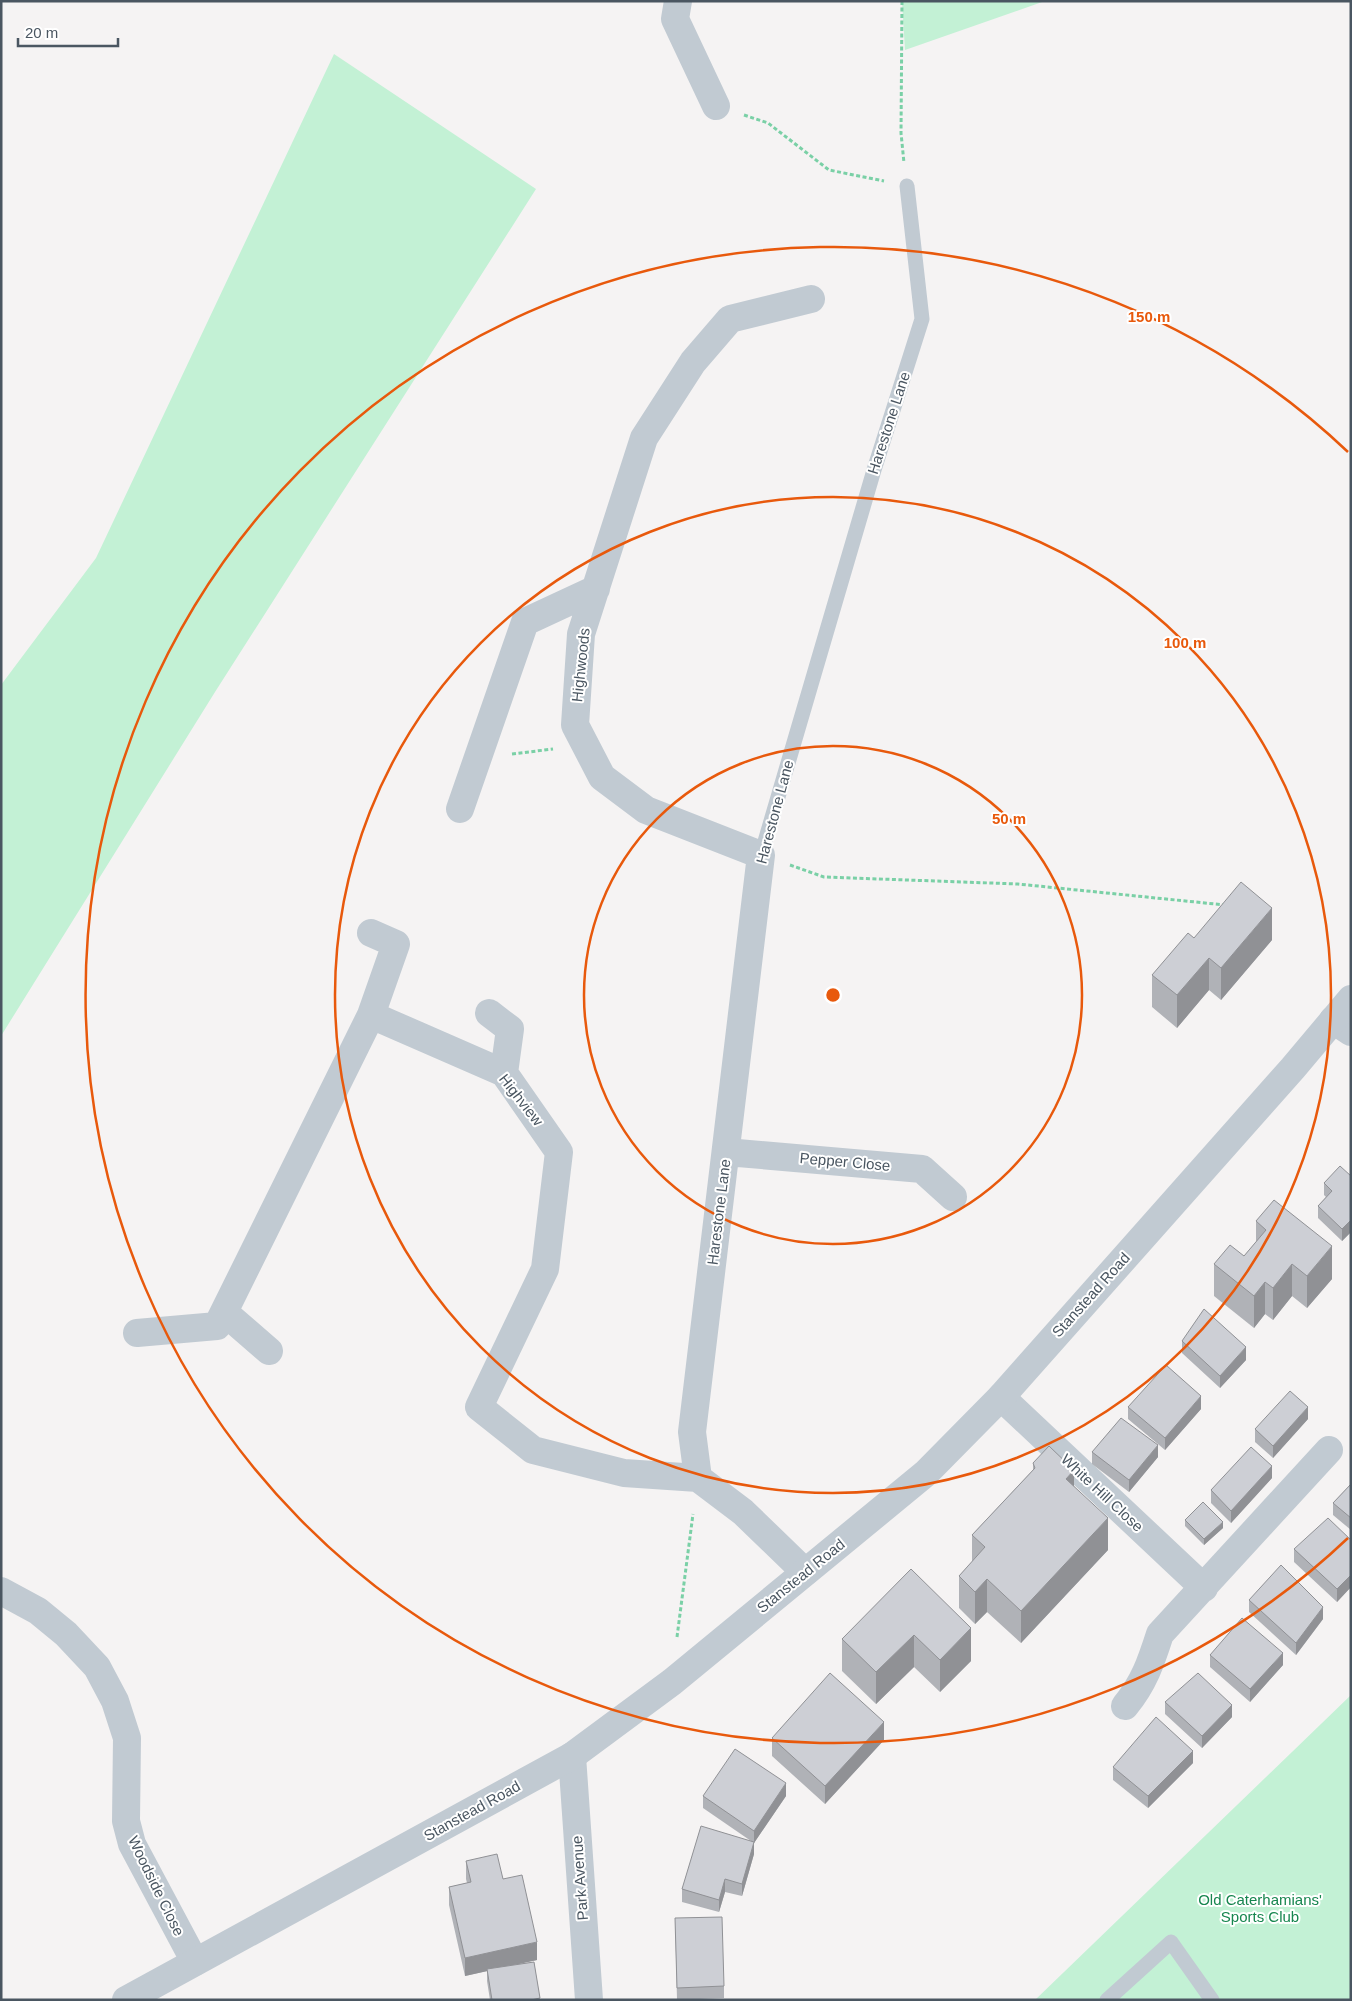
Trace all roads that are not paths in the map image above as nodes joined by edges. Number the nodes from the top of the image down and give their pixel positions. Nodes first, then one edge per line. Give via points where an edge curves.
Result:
1 (678, 1) edge
2 (716, 106) dead end
3 (906, 186) road end
4 (811, 299) dead end
5 (596, 589) junction
6 (460, 809) dead end
7 (761, 855) junction
8 (371, 933) dead end
9 (1351, 999) edge
10 (489, 1013) dead end
11 (370, 1015) junction
12 (1342, 1026) edge
13 (504, 1073) junction
14 (726, 1152) junction
15 (953, 1197) dead end
16 (224, 1312) junction
17 (138, 1334) dead end
18 (269, 1351) dead end
19 (1001, 1397) junction
20 (1329, 1450) dead end
21 (698, 1478) junction
22 (805, 1572) junction
23 (1204, 1588) junction
24 (1, 1591) edge
25 (1125, 1706) dead end
26 (572, 1756) junction
27 (195, 1962) junction
28 (126, 2000) edge
29 (589, 2000) edge
30 (1107, 2000) edge
31 (1212, 2000) edge

1 - 2 street via 675,19
3 - 7 lane, Harestone Lane via 922,319 874,470
4 - 5 street, Highwoods via 730,319 693,362 644,438
5 - 6 street via 525,622
5 - 7 street, Highwoods via 581,634 575,725 602,777 646,810
7 - 14 street, Harestone Lane
8 - 11 street via 396,944
9 - 12 street, Stanstead Road
10 - 13 street via 510,1029
11 - 13 street, Highview
11 - 16 street
12 - 19 street, Stanstead Road via 1293,1068
13 - 21 street, Highview via 559,1152 546,1269 478,1407 533,1450 624,1473
14 - 15 street, Pepper Close via 922,1169
14 - 21 street, Harestone Lane via 692,1432
16 - 17 street via 217,1326
16 - 18 street
19 - 22 street, Stanstead Road via 926,1473
19 - 23 street, White Hill Close
20 - 23 street
21 - 22 street via 744,1512
22 - 26 street, Stanstead Road via 672,1682
23 - 25 street via 1160,1634 1138,1690
24 - 27 street, Woodside Close via 38,1611 98,1667 115,1701 127,1738 126,1820 132,1844
26 - 27 street, Stanstead Road
26 - 29 street, Park Avenue
27 - 28 street, Stanstead Road
30 - 31 lane via 1172,1942

